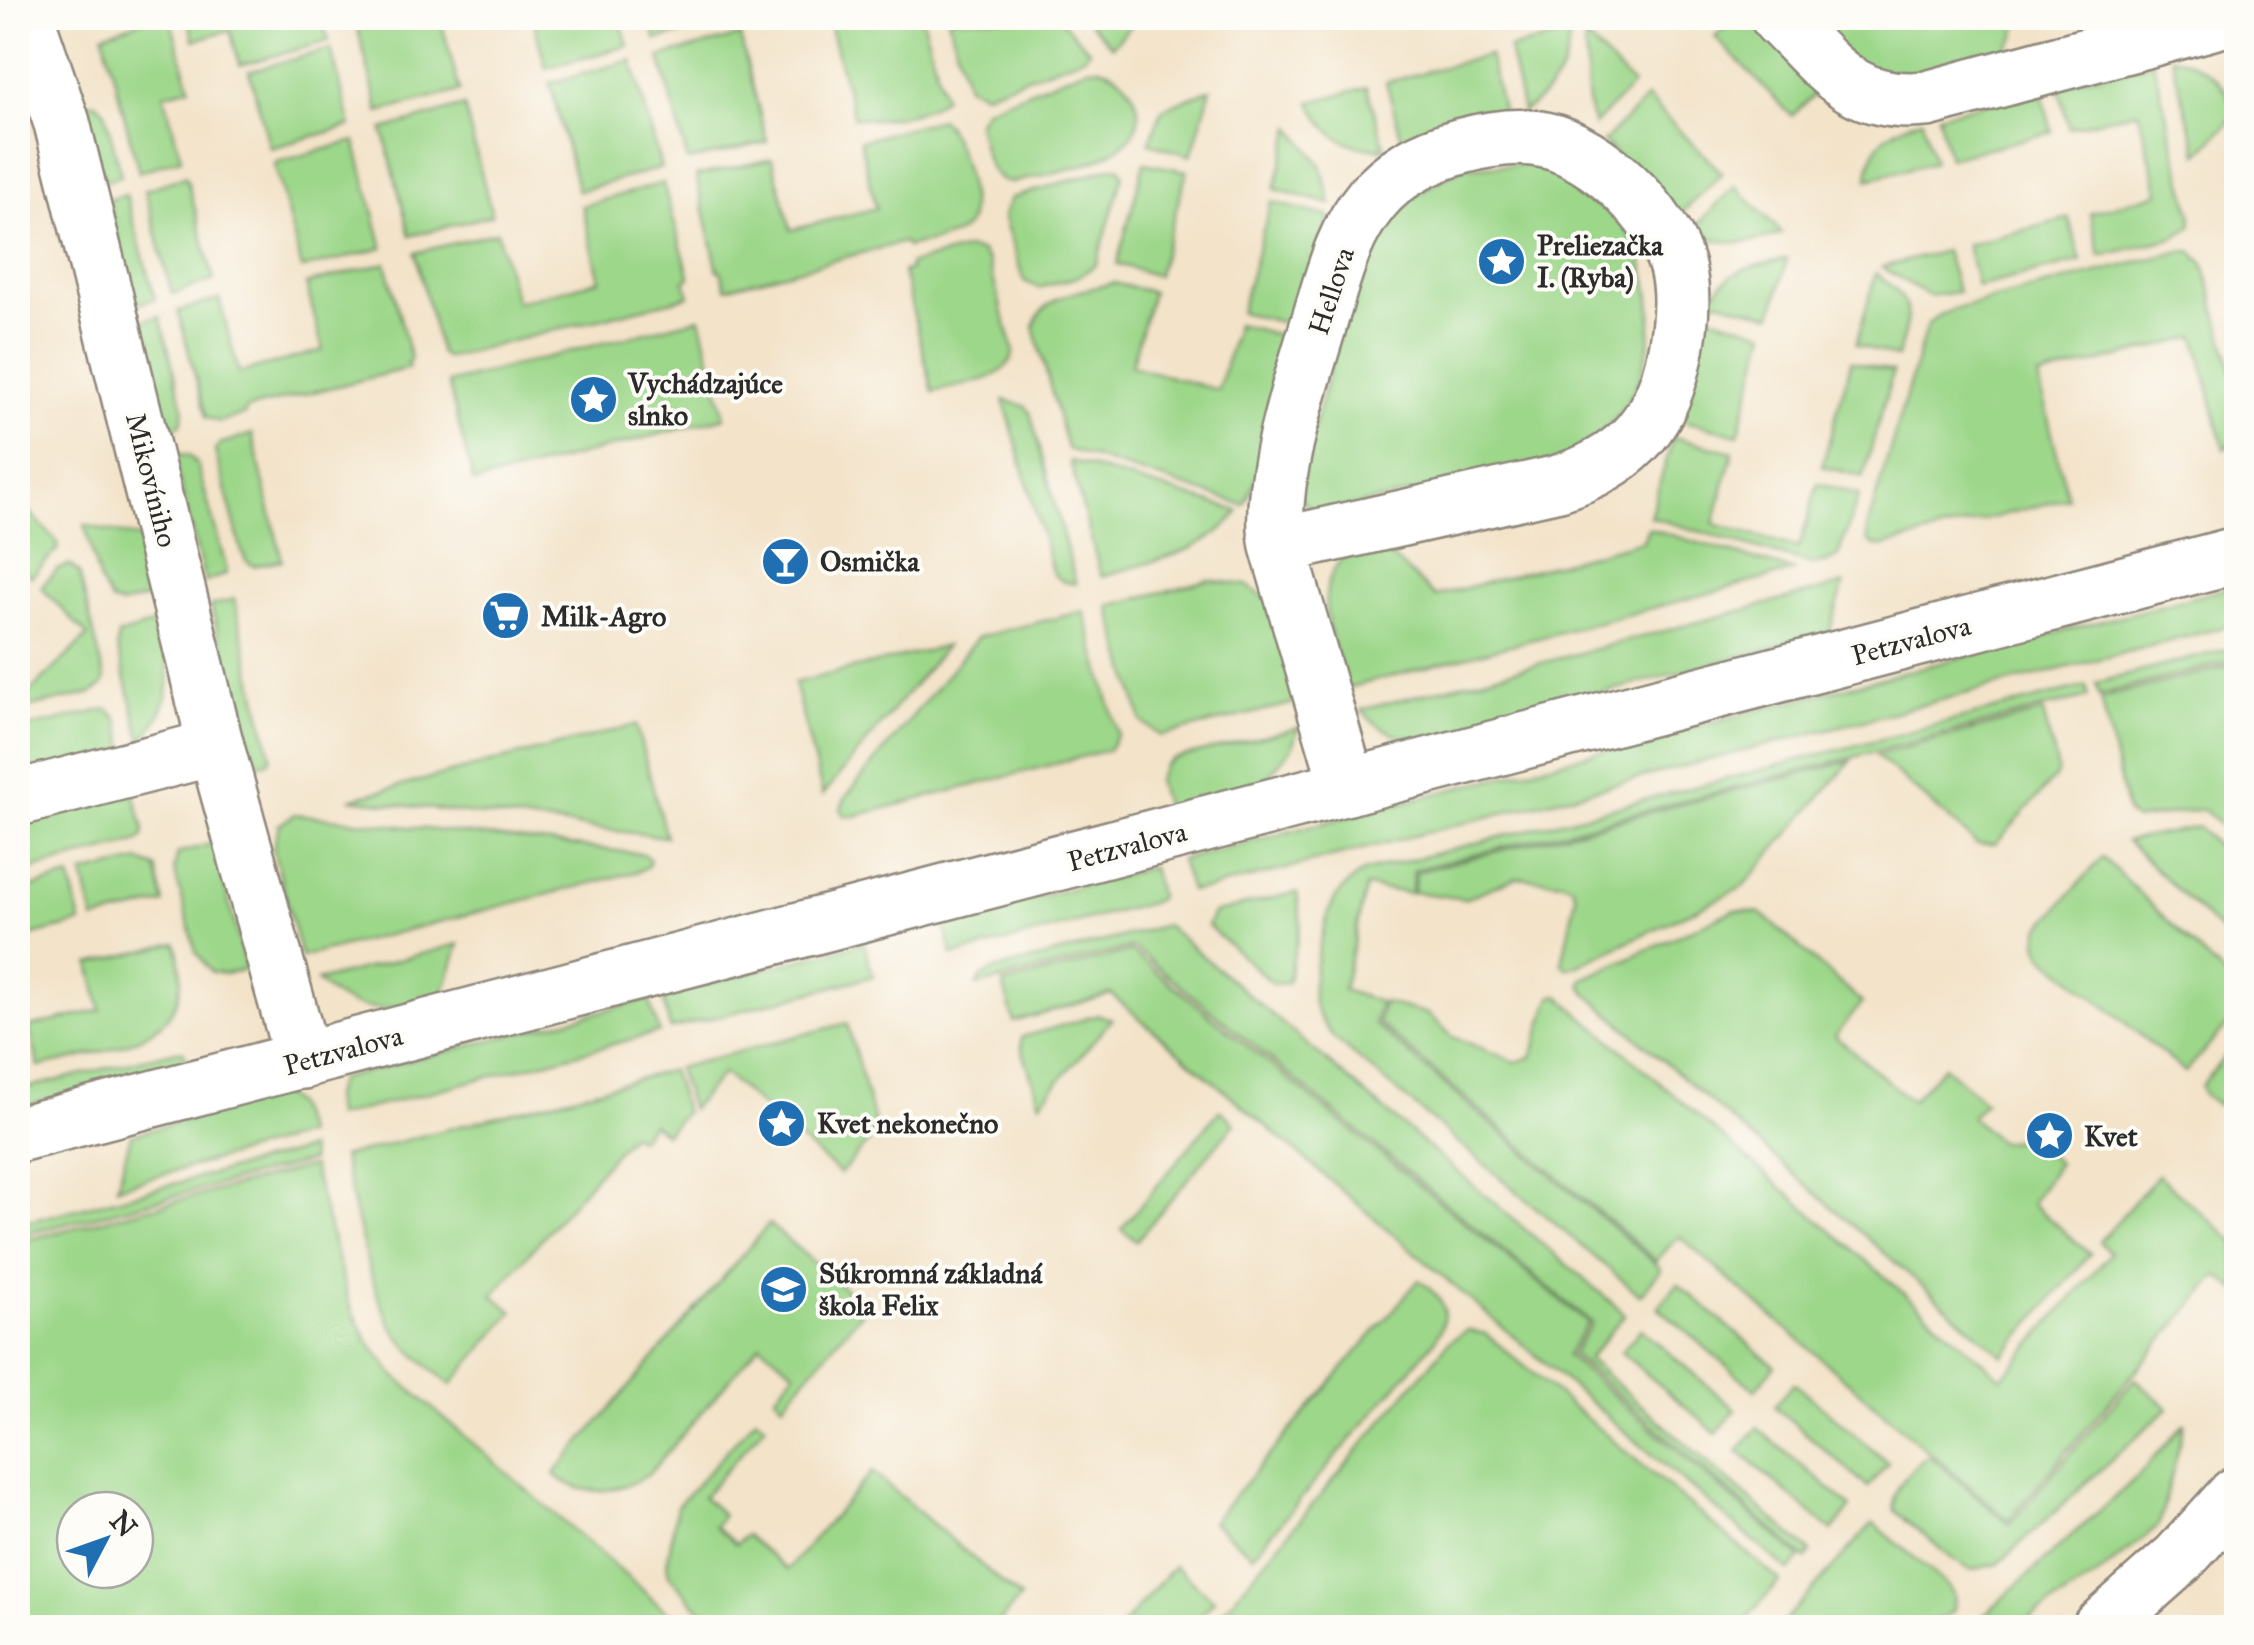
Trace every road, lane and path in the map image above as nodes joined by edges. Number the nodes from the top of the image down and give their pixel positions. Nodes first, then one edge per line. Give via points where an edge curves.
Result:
1 (26, 18) edge
2 (1780, 18) edge
3 (2227, 18) edge
4 (1278, 546) junction
5 (2236, 555) edge
6 (216, 747) junction
7 (1348, 786) junction
8 (18, 798) edge
9 (303, 1061) junction
10 (18, 1134) edge
11 (2236, 1495) edge
12 (2100, 1628) edge

1 - 6 street, Mikovíniho via 62,123
2 - 3 street via 1841,80 1860,92 1907,102
4 - 4 street, Hellova via 1559,484 1594,472 1634,442 1653,419 1669,380 1680,298 1666,240 1628,189 1576,153 1520,137 1444,150 1416,162 1375,195 1342,246 1315,337 1277,482
4 - 7 street, Hellova
5 - 7 street, Petzvalova
6 - 8 street
6 - 9 street, Mikovíniho
7 - 9 street, Petzvalova
9 - 10 street, Petzvalova
11 - 12 street via 2179,1558

